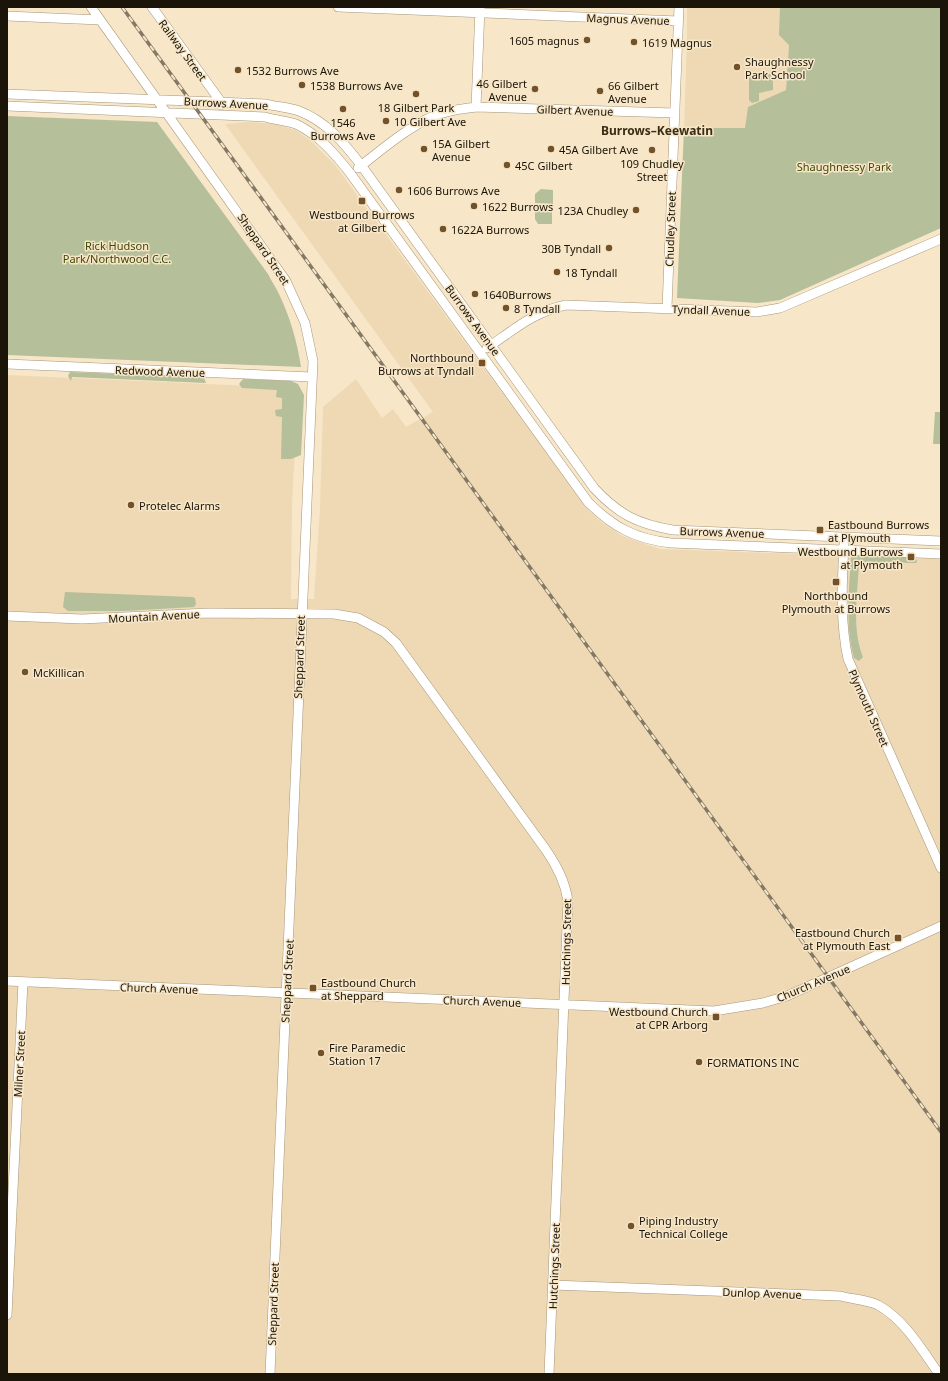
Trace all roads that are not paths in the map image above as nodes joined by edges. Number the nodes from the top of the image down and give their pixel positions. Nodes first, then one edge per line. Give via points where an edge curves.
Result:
1 (91, 7) edge
2 (152, 7) edge
3 (338, 7) edge
4 (679, 7) edge
5 (480, 10) edge
6 (7, 16) edge
7 (100, 20) junction
8 (678, 20) junction
9 (7, 94) edge
10 (158, 100) junction
11 (221, 102) junction
12 (7, 106) edge
13 (476, 107) junction
14 (166, 113) junction
15 (675, 113) junction
16 (220, 115) junction
17 (361, 165) junction
18 (350, 173) junction
19 (941, 239) edge
20 (667, 308) junction
21 (491, 345) junction
22 (481, 353) junction
23 (7, 364) edge
24 (312, 377) junction
25 (844, 537) junction
26 (941, 541) edge
27 (844, 550) junction
28 (941, 554) edge
29 (301, 613) junction
30 (7, 616) edge
31 (941, 868) edge
32 (941, 926) edge
33 (7, 981) edge
34 (23, 982) junction
35 (286, 993) junction
36 (564, 1005) junction
37 (553, 1285) junction
38 (7, 1314) edge
39 (270, 1374) edge
40 (549, 1374) edge
41 (939, 1374) edge

1 - 7 street, Sheppard Street
2 - 11 street, Railway Street
3 - 5 street, Magnus Avenue
4 - 8 street, Chudley Street
5 - 8 street, Magnus Avenue
5 - 13 street
6 - 7 street
7 - 10 street, Sheppard Street
8 - 15 street, Chudley Street
9 - 10 street, Burrows Avenue
10 - 11 street, Burrows Avenue
10 - 14 street, Sheppard Street
11 - 16 street
11 - 17 street, Burrows Avenue via 266,104 299,111 324,125
12 - 14 street, Burrows Avenue
13 - 15 street, Gilbert Avenue
13 - 17 street, Gilbert Avenue via 450,111 427,119
14 - 16 street, Burrows Avenue
14 - 24 street, Sheppard Street via 286,280 299,306 310,343
15 - 20 street, Chudley Street
16 - 18 street, Burrows Avenue via 266,118 295,124 316,136
17 - 18 street, Gilbert Avenue
17 - 21 street, Burrows Avenue
18 - 22 street, Burrows Avenue
19 - 20 street, Tyndall Avenue via 780,308 757,312
20 - 21 street, Tyndall Avenue via 574,305 556,307 528,319
21 - 22 street, Tyndall Avenue
21 - 25 street, Burrows Avenue via 594,488 628,517 640,523 673,530
22 - 27 street, Burrows Avenue via 588,502 621,528 637,536 670,543
23 - 24 street, Redwood Avenue
24 - 29 street, Sheppard Street
25 - 26 street, Burrows Avenue
25 - 27 street, Plymouth Street
27 - 28 street, Burrows Avenue
27 - 31 street, Plymouth Street via 842,618 848,659
29 - 30 street, Mountain Avenue via 209,613 82,620
29 - 35 street, Sheppard Street
29 - 36 street, Hutchings Street via 358,618 384,632 396,643 558,867 565,883 568,901
32 - 36 street, Church Avenue via 788,996 763,1003 714,1011
33 - 34 street, Church Avenue
34 - 35 street, Church Avenue
34 - 38 street, Milner Street
35 - 36 street, Church Avenue
35 - 39 street, Sheppard Street
36 - 37 street, Hutchings Street
37 - 40 street, Hutchings Street
37 - 41 street, Dunlop Avenue via 840,1296 877,1305 891,1315 908,1331

